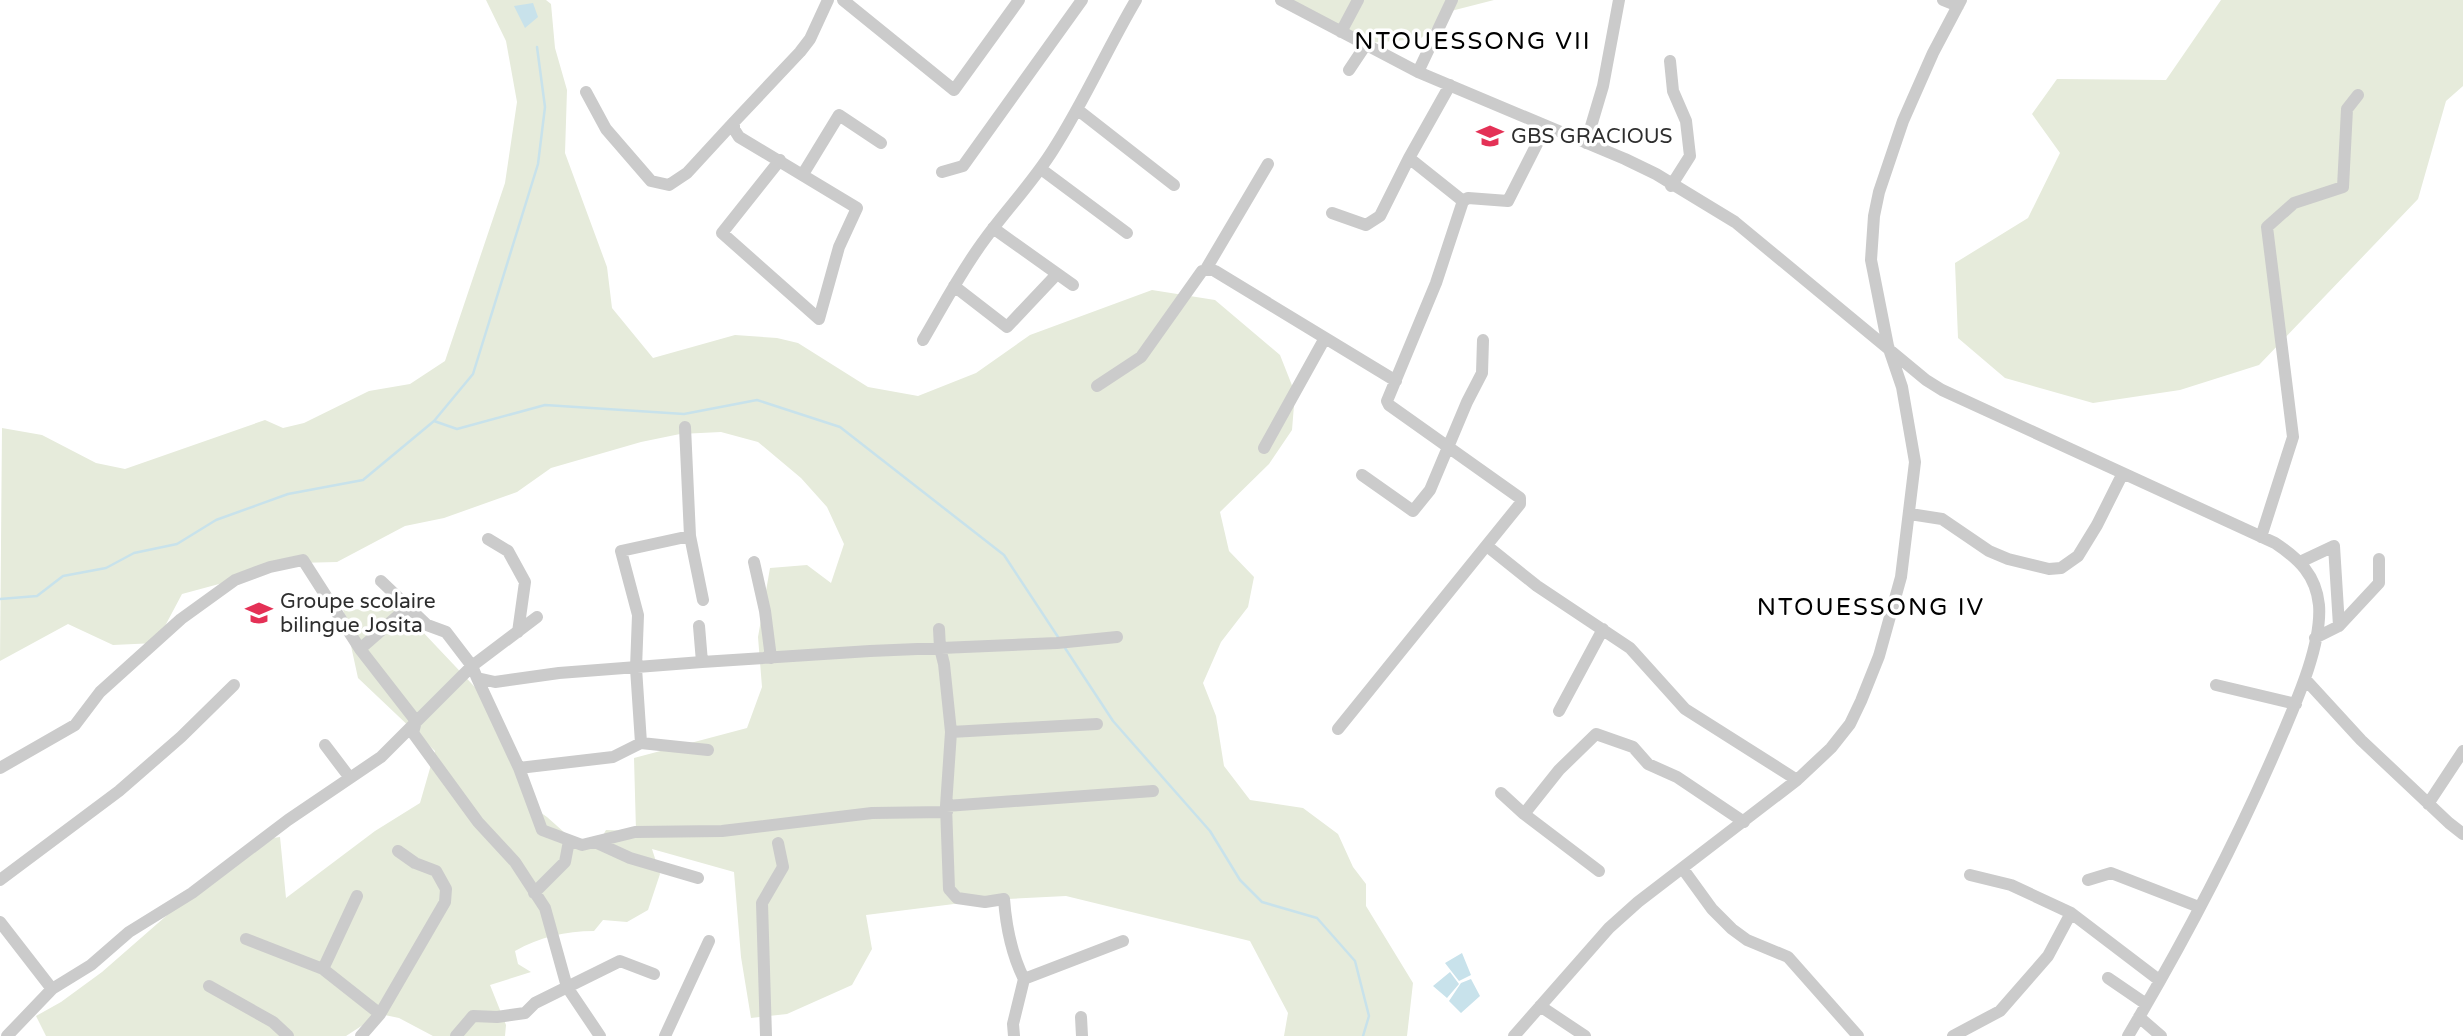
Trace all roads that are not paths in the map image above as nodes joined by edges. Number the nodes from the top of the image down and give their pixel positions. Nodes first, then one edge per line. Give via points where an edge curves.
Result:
1 (828, 0) edge
2 (843, 0) edge
3 (1019, 0) edge
4 (1082, 0) edge
5 (1136, 0) edge
6 (1281, 0) edge
7 (1357, 0) edge
8 (1452, 0) edge
9 (1619, 0) edge
10 (1943, 0) edge
11 (1959, 3) edge
12 (1341, 32) junction
13 (1367, 43) junction
14 (1670, 61) dead end
15 (1349, 70) dead end
16 (1418, 72) junction
17 (1450, 85) junction
18 (586, 92) dead end
19 (2358, 95) dead end
20 (1077, 110) junction
21 (734, 122) junction
22 (1546, 126) junction
23 (881, 143) dead end
24 (1586, 143) junction
25 (1409, 158) junction
26 (780, 160) junction
27 (1268, 164) dead end
28 (1041, 169) junction
29 (942, 172) dead end
30 (803, 174) junction
31 (1174, 185) dead end
32 (1672, 185) junction
33 (1463, 201) junction
34 (1332, 213) dead end
35 (993, 228) junction
36 (1127, 233) dead end
37 (1206, 269) junction
38 (1057, 274) junction
39 (1073, 285) dead end
40 (954, 286) junction
41 (1325, 338) junction
42 (923, 340) dead end
43 (1483, 340) dead end
44 (1888, 346) junction
45 (1396, 381) junction
46 (1097, 386) dead end
47 (685, 428) dead end
48 (1449, 447) junction
49 (1264, 448) dead end
50 (1362, 475) dead end
51 (2122, 475) junction
52 (1910, 514) junction
53 (690, 536) junction
54 (2261, 537) junction
55 (488, 539) dead end
56 (1487, 546) junction
57 (2379, 559) dead end
58 (754, 562) dead end
59 (2300, 562) junction
60 (381, 581) dead end
61 (703, 600) dead end
62 (408, 607) junction
63 (537, 617) dead end
64 (699, 626) dead end
65 (2339, 626) junction
66 (940, 629) dead end
67 (1603, 629) junction
68 (518, 632) junction
69 (1117, 638) dead end
70 (2315, 638) junction
71 (940, 648) junction
72 (360, 649) junction
73 (771, 658) junction
74 (702, 662) junction
75 (636, 668) junction
76 (475, 672) junction
77 (2305, 679) junction
78 (234, 685) dead end
79 (2216, 685) dead end
80 (2296, 704) junction
81 (1559, 711) dead end
82 (416, 721) junction
83 (1097, 724) dead end
84 (1338, 729) dead end
85 (951, 732) junction
86 (641, 743) junction
87 (325, 745) dead end
88 (708, 750) dead end
89 (2463, 751) edge
90 (0, 768) edge
91 (520, 768) junction
92 (350, 778) junction
93 (1797, 780) junction
94 (1153, 791) dead end
95 (1501, 793) dead end
96 (2428, 804) junction
97 (946, 809) junction
98 (1524, 814) junction
99 (1744, 822) junction
100 (2463, 834) edge
101 (569, 841) junction
102 (595, 842) junction
103 (778, 844) dead end
104 (398, 851) dead end
105 (1683, 869) junction
106 (1599, 871) dead end
107 (1970, 875) dead end
108 (698, 878) dead end
109 (0, 880) edge
110 (2088, 880) dead end
111 (534, 892) junction
112 (356, 896) dead end
113 (2199, 907) junction
114 (2071, 913) junction
115 (0, 922) edge
116 (246, 939) dead end
117 (709, 941) dead end
118 (1123, 941) dead end
119 (323, 969) junction
120 (654, 974) dead end
121 (2108, 978) dead end
122 (1024, 979) junction
123 (2159, 980) junction
124 (209, 986) dead end
125 (567, 987) junction
126 (52, 989) junction
127 (2146, 1004) junction
128 (1539, 1006) junction
129 (380, 1014) junction
130 (1081, 1017) dead end
131 (2139, 1017) junction
132 (7, 1036) edge
133 (288, 1036) edge
134 (361, 1036) edge
135 (456, 1036) edge
136 (600, 1036) edge
137 (665, 1036) edge
138 (766, 1036) edge
139 (1014, 1036) edge
140 (1082, 1036) edge
141 (1514, 1036) edge
142 (1585, 1036) edge
143 (1858, 1036) edge
144 (1953, 1036) edge
145 (2128, 1036) edge
146 (2161, 1036) edge

1 - 21 street via 805,46
2 - 3 street via 954,90
4 - 29 street via 963,166
5 - 20 street
6 - 12 street
7 - 12 street
8 - 16 street
9 - 24 street via 1603,86
10 - 11 street
11 - 44 street via 1903,121 1874,216 1871,260
12 - 13 street
13 - 15 street
13 - 16 street
14 - 32 street via 1690,156
16 - 17 street
17 - 22 street
17 - 25 street
18 - 21 street via 606,129 651,181 669,185 687,173
19 - 54 street via 2347,109 2343,187 2294,203 2267,227 2293,437
20 - 28 street
20 - 31 street
21 - 26 street via 739,137
22 - 24 street
22 - 33 street via 1508,201
23 - 30 street via 839,115
24 - 32 street
25 - 33 street
25 - 34 street via 1380,216 1367,225
26 - 30 street
26 - 30 street via 722,233 819,319 839,247 857,208
27 - 37 street
28 - 35 street
28 - 36 street
32 - 44 street via 1751,234
33 - 45 street via 1436,284
35 - 38 street
35 - 40 street
37 - 41 street
37 - 46 street via 1141,356
38 - 39 street
38 - 40 street via 1007,327
40 - 42 street
41 - 45 street
41 - 49 street
43 - 48 street via 1482,373
44 - 51 street via 1942,390
44 - 52 street via 1902,387 1916,462
45 - 48 street via 1387,398 1389,405
47 - 53 street
48 - 50 street via 1430,490 1413,511
48 - 56 street via 1521,499
51 - 52 street via 2078,556 2061,568 2008,559 1942,519
51 - 54 street
52 - 93 street via 1901,577 1861,701 1831,748
53 - 61 street
53 - 75 street via 621,551 638,615
54 - 59 street
55 - 68 street via 508,551 525,582
56 - 67 street
56 - 84 street
57 - 65 street via 2379,583
58 - 73 street
59 - 65 street via 2334,546
59 - 70 street via 2310,574 2319,605
60 - 62 street
62 - 72 street
62 - 76 street via 427,625 446,632
63 - 68 street
64 - 74 street
65 - 70 street
66 - 71 street
67 - 81 street
67 - 93 street via 1630,648 1685,709
68 - 76 street
69 - 71 street
70 - 77 street
71 - 73 street
71 - 85 street
72 - 82 street
72 - 90 street via 303,559 270,567 235,580 181,619 100,692 75,725
73 - 74 street
74 - 75 street
75 - 76 street via 495,682
75 - 86 street
76 - 82 street
76 - 91 street
77 - 80 street
77 - 96 street
78 - 109 street via 120,791
79 - 80 street
80 - 113 street via 2248,815
82 - 92 street via 381,757
82 - 111 street via 413,733
83 - 85 street
85 - 97 street
86 - 88 street
86 - 91 street via 613,757
87 - 92 street
89 - 96 street
91 - 101 street via 542,830
92 - 126 street
93 - 99 street
94 - 97 street
95 - 98 street
96 - 100 street
97 - 102 street via 722,831 635,832
97 - 122 street via 951,893 985,902 1004,899 1005,918
98 - 99 street via 1596,734 1633,747 1648,764 1677,777
98 - 106 street
99 - 105 street
101 - 102 street
101 - 111 street via 565,862
102 - 108 street via 630,858
103 - 138 street via 783,867 762,903
104 - 129 street via 436,870 446,889 445,902
105 - 128 street via 1609,928
105 - 143 street via 1732,929 1788,957
107 - 114 street via 2011,886
110 - 113 street via 2111,873
111 - 125 street via 545,908
112 - 119 street
113 - 123 street
114 - 123 street
114 - 144 street via 2048,956 2000,1011
115 - 126 street
116 - 119 street
117 - 137 street
118 - 122 street
119 - 129 street
120 - 125 street via 620,961
121 - 127 street
122 - 139 street
123 - 127 street
124 - 133 street via 273,1022
125 - 135 street via 525,1013 473,1016
125 - 136 street
126 - 132 street
127 - 131 street
128 - 141 street
128 - 142 street
129 - 134 street
130 - 140 street
131 - 145 street
131 - 146 street

